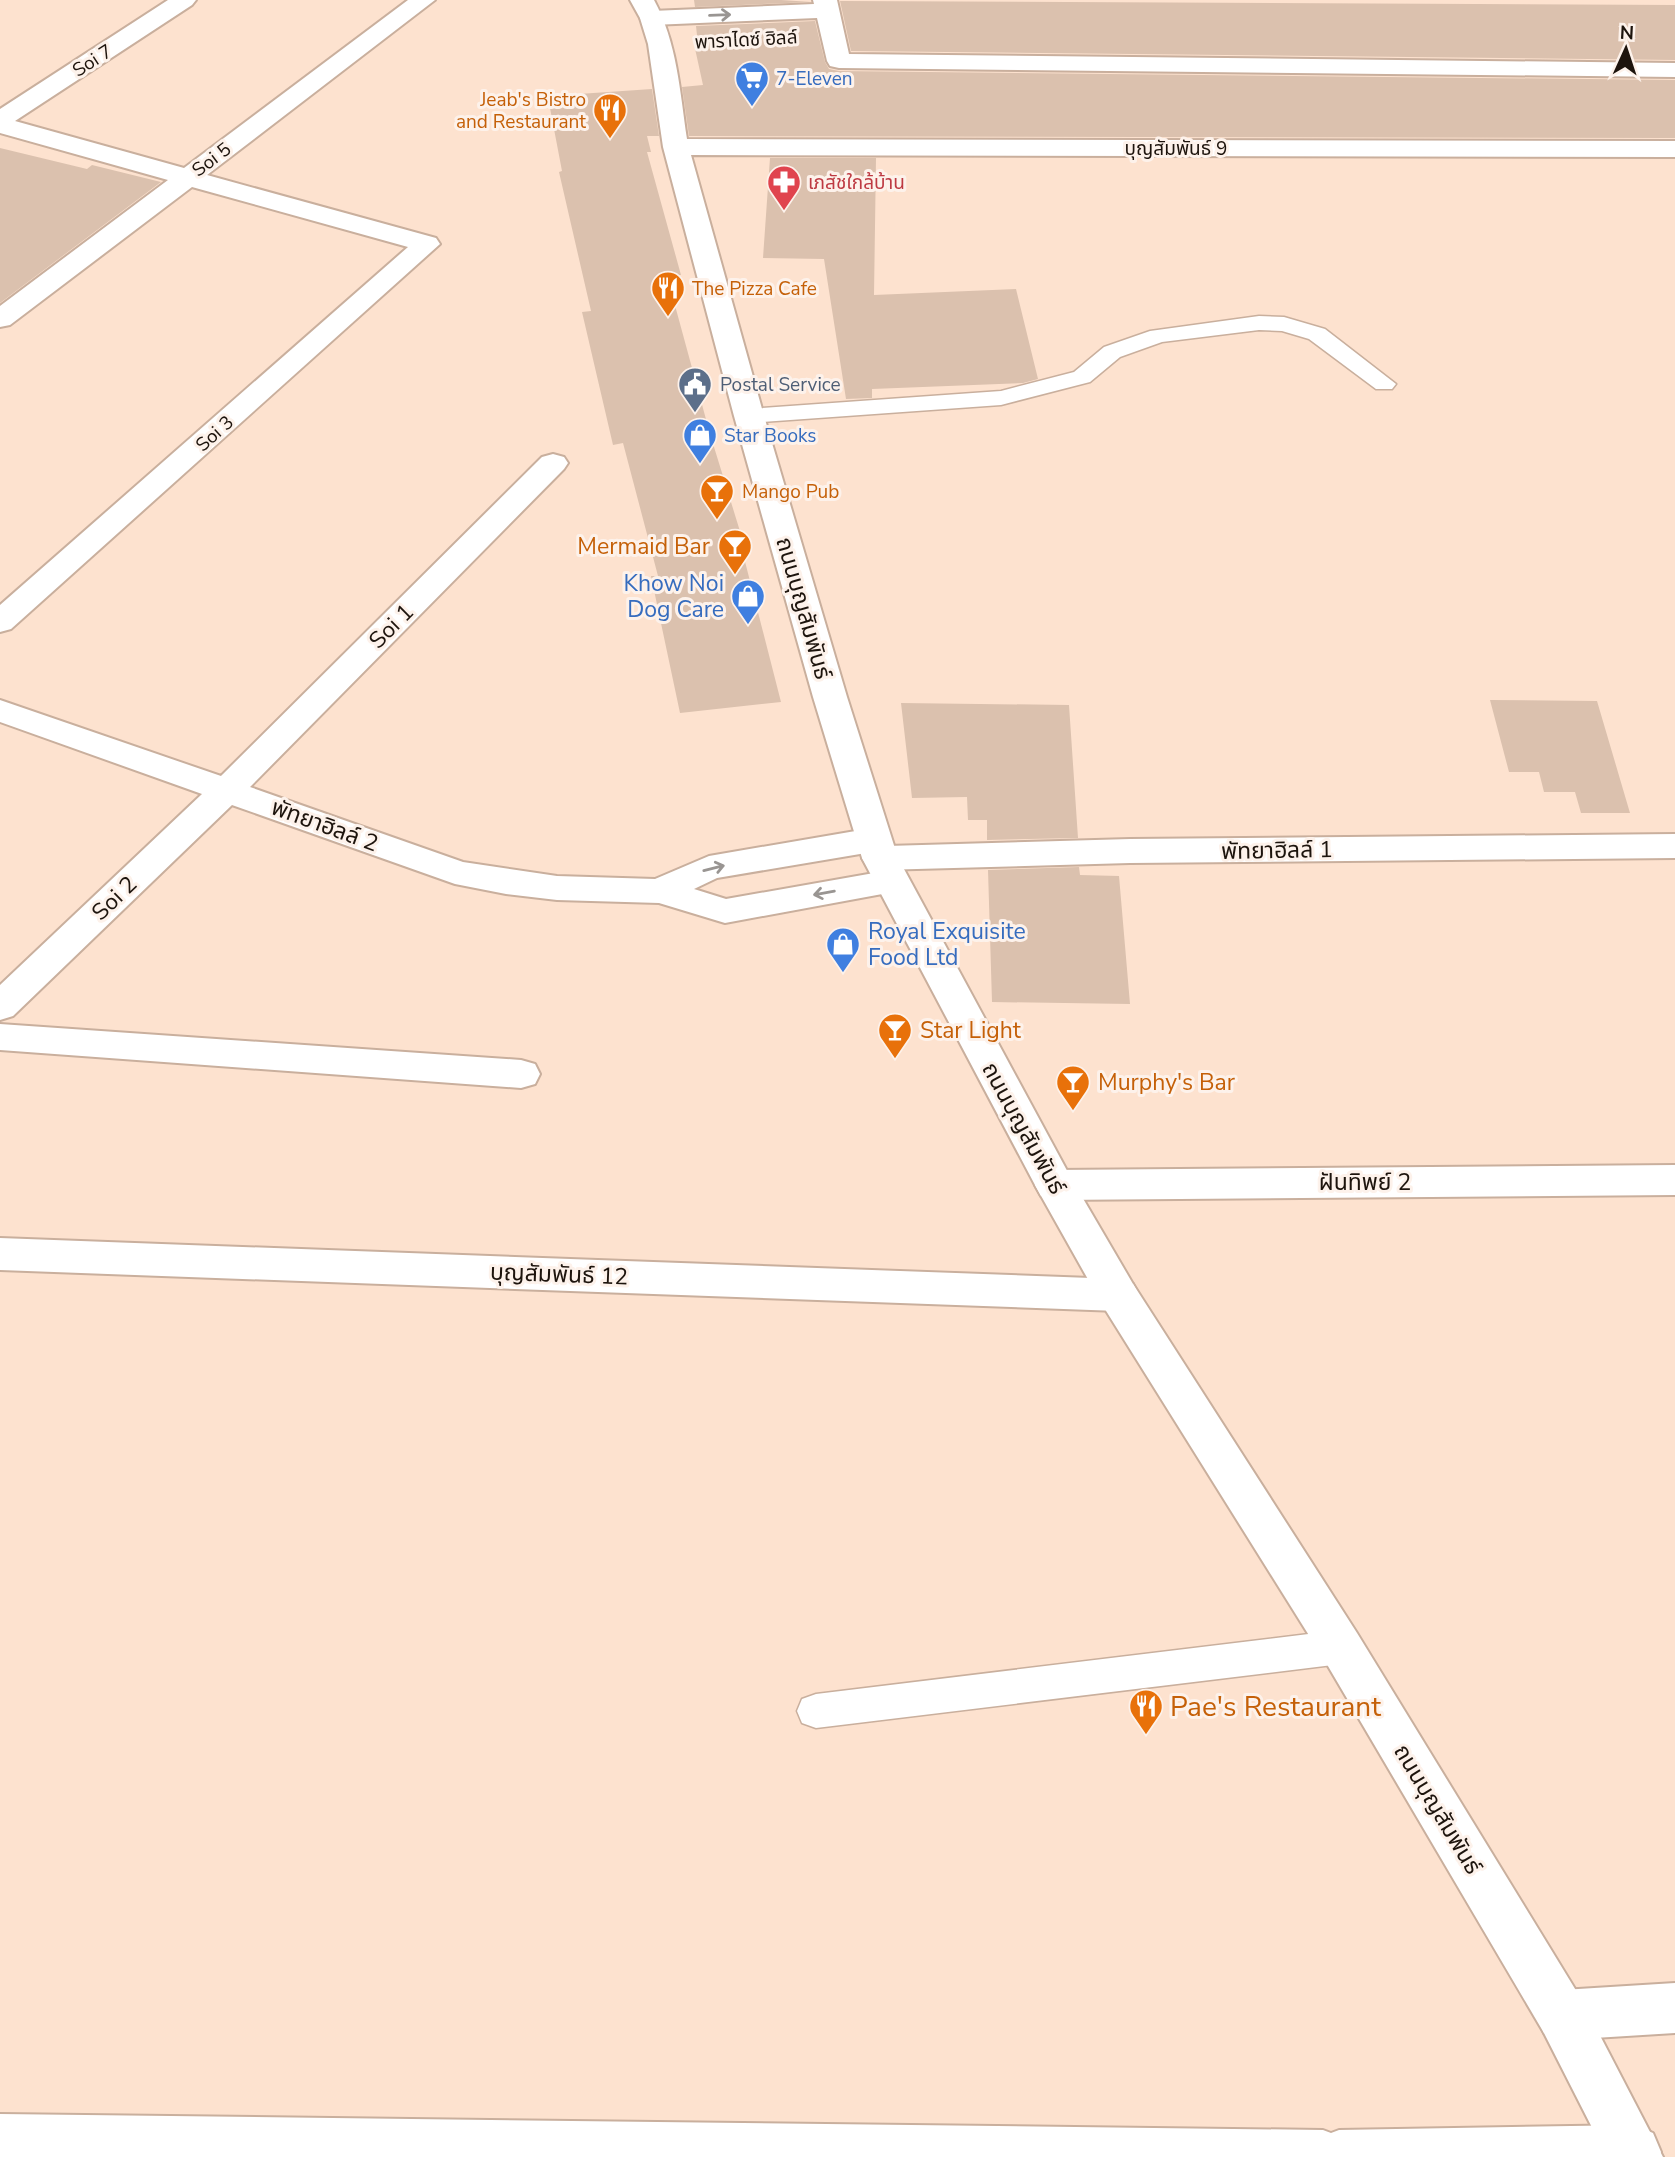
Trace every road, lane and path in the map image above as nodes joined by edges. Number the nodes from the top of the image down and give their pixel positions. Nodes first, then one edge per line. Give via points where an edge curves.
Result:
1 (184, 0) edge
2 (423, 0) edge
3 (828, 15) edge
4 (660, 26) edge
5 (806, 36) dead end
6 (1675, 70) edge
7 (0, 123) edge
8 (676, 147) junction
9 (1675, 149) edge
10 (188, 176) junction
11 (0, 318) edge
12 (1384, 384) dead end
13 (749, 416) junction
14 (554, 463) dead end
15 (0, 622) edge
16 (0, 710) edge
17 (228, 789) junction
18 (1675, 846) edge
19 (882, 860) junction
20 (0, 1007) edge
21 (0, 1037) edge
22 (521, 1073) dead end
23 (1675, 1180) edge
24 (1055, 1185) junction
25 (0, 1254) edge
26 (1118, 1295) junction
27 (1340, 1647) junction
28 (816, 1711) dead end
29 (1675, 2008) edge
30 (1562, 2015) junction
31 (0, 2141) edge
32 (1635, 2154) edge
33 (1323, 2157) edge
34 (1339, 2157) edge

1 - 7 street, Soi 7
2 - 10 street, Soi 5
4 -> 3 street
3 - 5 street, พาราไดซ์ ฮิลล์
3 - 6 street via 838,61
4 - 8 street, ถนนบุญสัมพันธ์
7 - 10 street
8 - 9 street, บุญสัมพันธ์ 9
8 - 13 street, ถนนบุญสัมพันธ์
10 - 11 street, Soi 5
10 - 15 street, Soi 3 via 427,244
12 - 13 lane via 1317,334 1284,324 1259,323 1158,337 1112,352 1082,377 1001,398
13 - 19 street, ถนนบุญสัมพันธ์
14 - 17 street, Soi 1
16 - 17 street, พัทยาฮิลล์ 2
17 - 19 street, พัทยาฮิลล์ 2 via 455,872 589,892 660,891 725,911
17 - 20 street, Soi 2
18 - 19 street, พัทยาฮิลล์ 1 via 1130,851
19 - 24 street, ถนนบุญสัมพันธ์
21 - 22 street
23 - 24 street, ฝันทิพย์ 2
24 - 26 street, ถนนบุญสัมพันธ์
25 - 26 street, บุญสัมพันธ์ 12
26 - 27 street, ถนนบุญสัมพันธ์
27 - 28 lane
27 - 30 street, ถนนบุญสัมพันธ์
29 - 30 street
30 - 32 street, ถนนบุญสัมพันธ์
31 - 33 street
32 - 34 street

